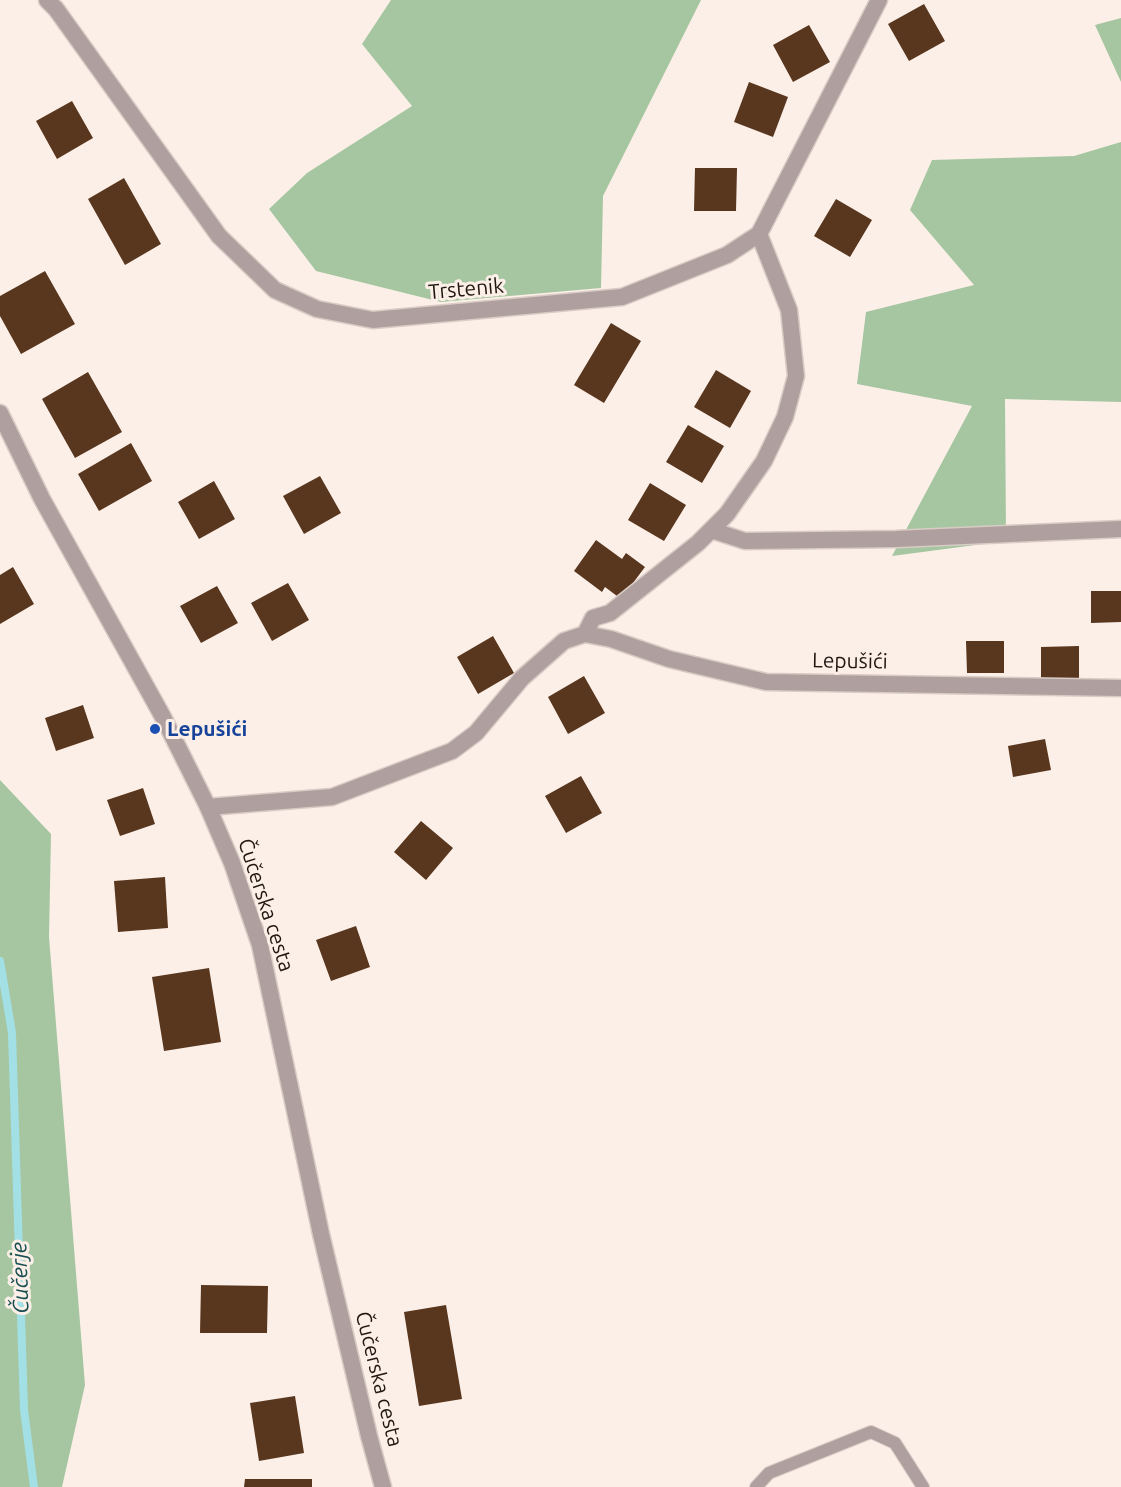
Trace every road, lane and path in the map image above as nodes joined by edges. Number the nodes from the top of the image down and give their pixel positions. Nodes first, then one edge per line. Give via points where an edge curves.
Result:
1 (47, 0) edge
2 (879, 0) edge
3 (759, 234) junction
4 (0, 413) edge
5 (1121, 529) edge
6 (711, 530) junction
7 (585, 634) junction
8 (1121, 688) edge
9 (208, 807) junction
10 (384, 1487) edge
11 (756, 1487) edge
12 (923, 1487) edge

1 - 3 street, Trstenik via 219,236 275,290 317,309 373,320 622,297 727,255
2 - 3 street, Trstenik
3 - 6 street via 789,310 796,376 785,417 764,461
4 - 9 street, Čučerska cesta via 42,499 163,717
5 - 6 street via 745,541
6 - 7 street via 609,613 592,618
7 - 8 street, Lepušići via 766,682
7 - 9 street via 564,641 522,678 476,733 452,751 332,797
9 - 10 street, Čučerska cesta via 260,945 323,1245
11 - 12 lane via 769,1473 871,1432 896,1443

